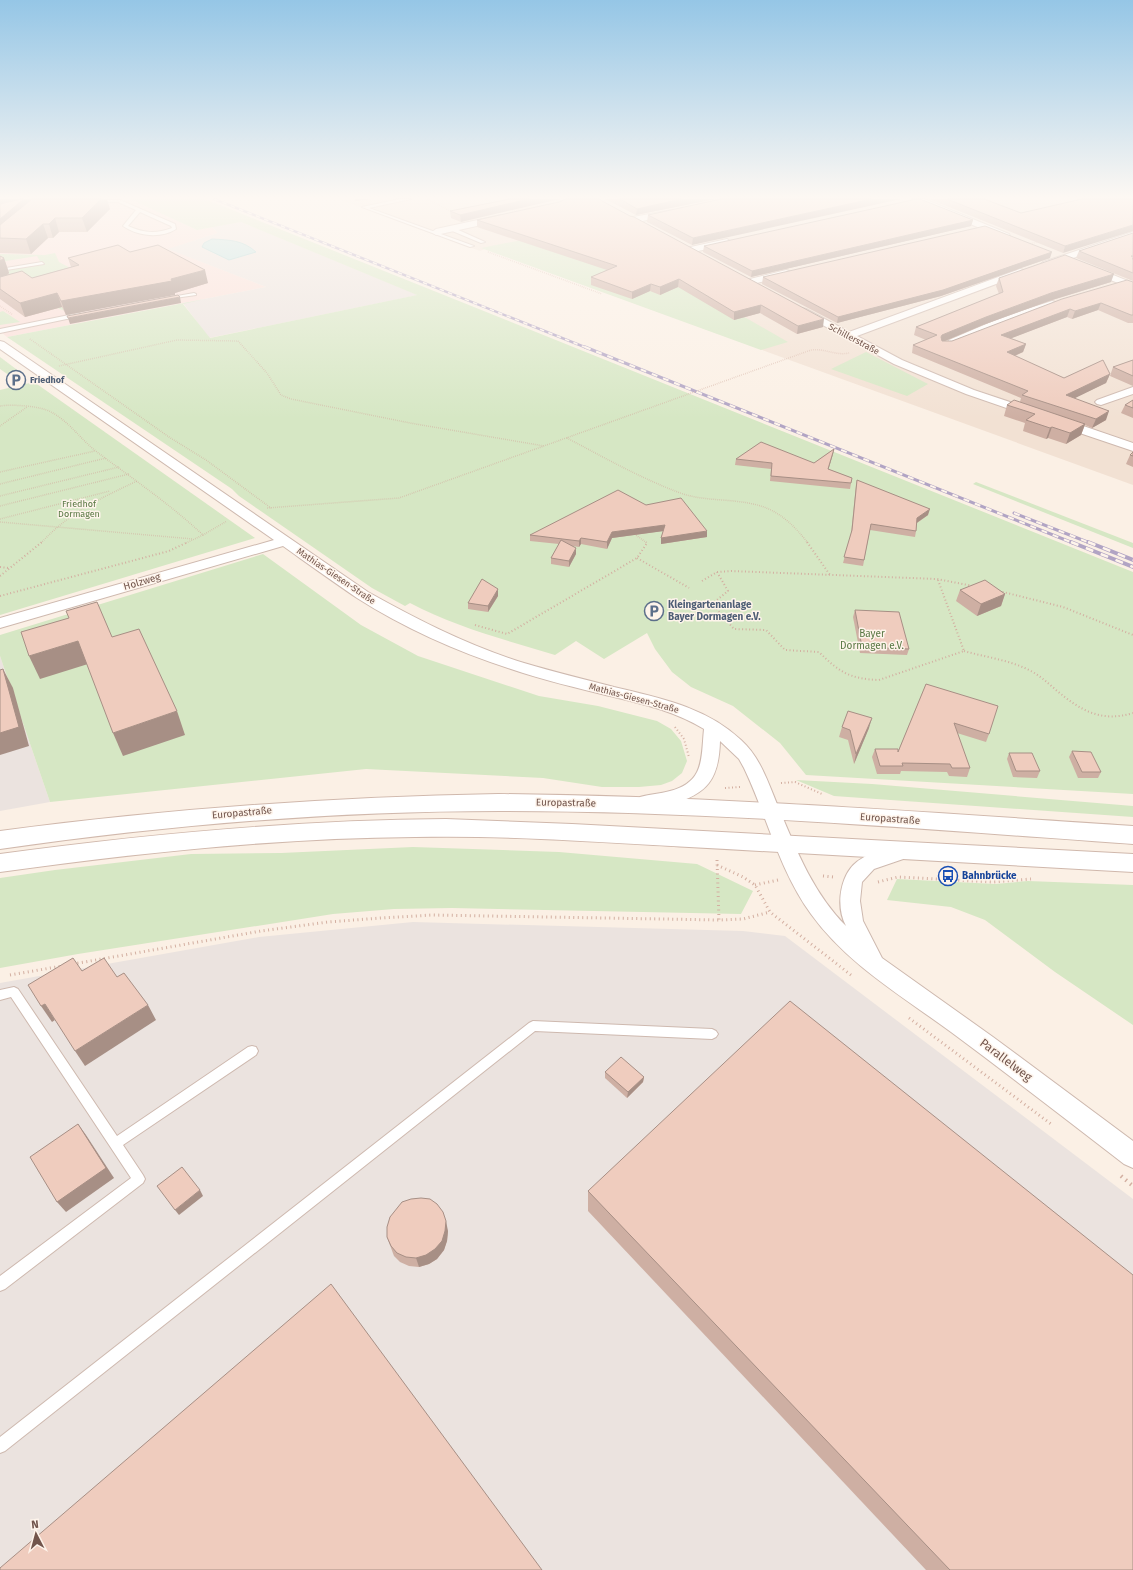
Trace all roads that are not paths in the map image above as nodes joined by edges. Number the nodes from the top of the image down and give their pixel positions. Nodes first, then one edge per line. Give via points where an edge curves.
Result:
1 (787, 272) edge
2 (1022, 272) edge
3 (1099, 272) edge
4 (1129, 284) edge
5 (1105, 288) edge
6 (762, 289) edge
7 (194, 294) dead end
8 (159, 300) edge
9 (1059, 301) edge
10 (795, 307) edge
11 (83, 314) edge
12 (0, 331) edge
13 (848, 336) junction
14 (0, 344) edge
15 (945, 346) edge
16 (1133, 390) edge
17 (1101, 402) dead end
18 (1133, 447) edge
19 (284, 541) junction
20 (0, 623) edge
21 (713, 726) junction
22 (630, 804) junction
23 (771, 811) junction
24 (1133, 835) edge
25 (0, 840) edge
26 (785, 843) junction
27 (905, 851) junction
28 (0, 863) edge
29 (1133, 863) edge
30 (877, 966) junction
31 (0, 995) edge
32 (712, 1034) dead end
33 (252, 1051) dead end
34 (115, 1144) junction
35 (1133, 1156) edge
36 (0, 1284) edge
37 (0, 1446) edge

1 - 6 street via 745,280
2 - 13 street
3 - 4 street
4 - 5 street
7 - 8 lane
9 - 15 street via 1009,318
10 - 13 street, Schillerstraße
11 - 12 lane
13 - 18 street, Schillerstraße via 935,378
14 - 19 street, Mathias-Giesen-Straße
16 - 17 street
19 - 20 street, Holzweg
19 - 21 street, Mathias-Giesen-Straße via 363,596 433,633 516,666 664,704
21 - 22 street via 708,767 700,782 690,791 670,799
21 - 23 street, Mathias-Giesen-Straße via 746,756
22 - 23 main road, Europastraße
22 - 25 main road, Europastraße via 390,804 283,810 193,817
23 - 24 main road, Europastraße
23 - 26 street, Parallelweg
26 - 27 main road
26 - 28 main road via 539,831 358,829 192,840
26 - 30 street, Parallelweg via 818,907 844,937
27 - 29 main road
27 - 30 street, Parallelweg via 867,864 853,880 850,901 853,921
30 - 35 street, Parallelweg
31 - 34 lane via 14,992
32 - 37 lane via 533,1026
33 - 34 lane
34 - 36 lane via 139,1179

